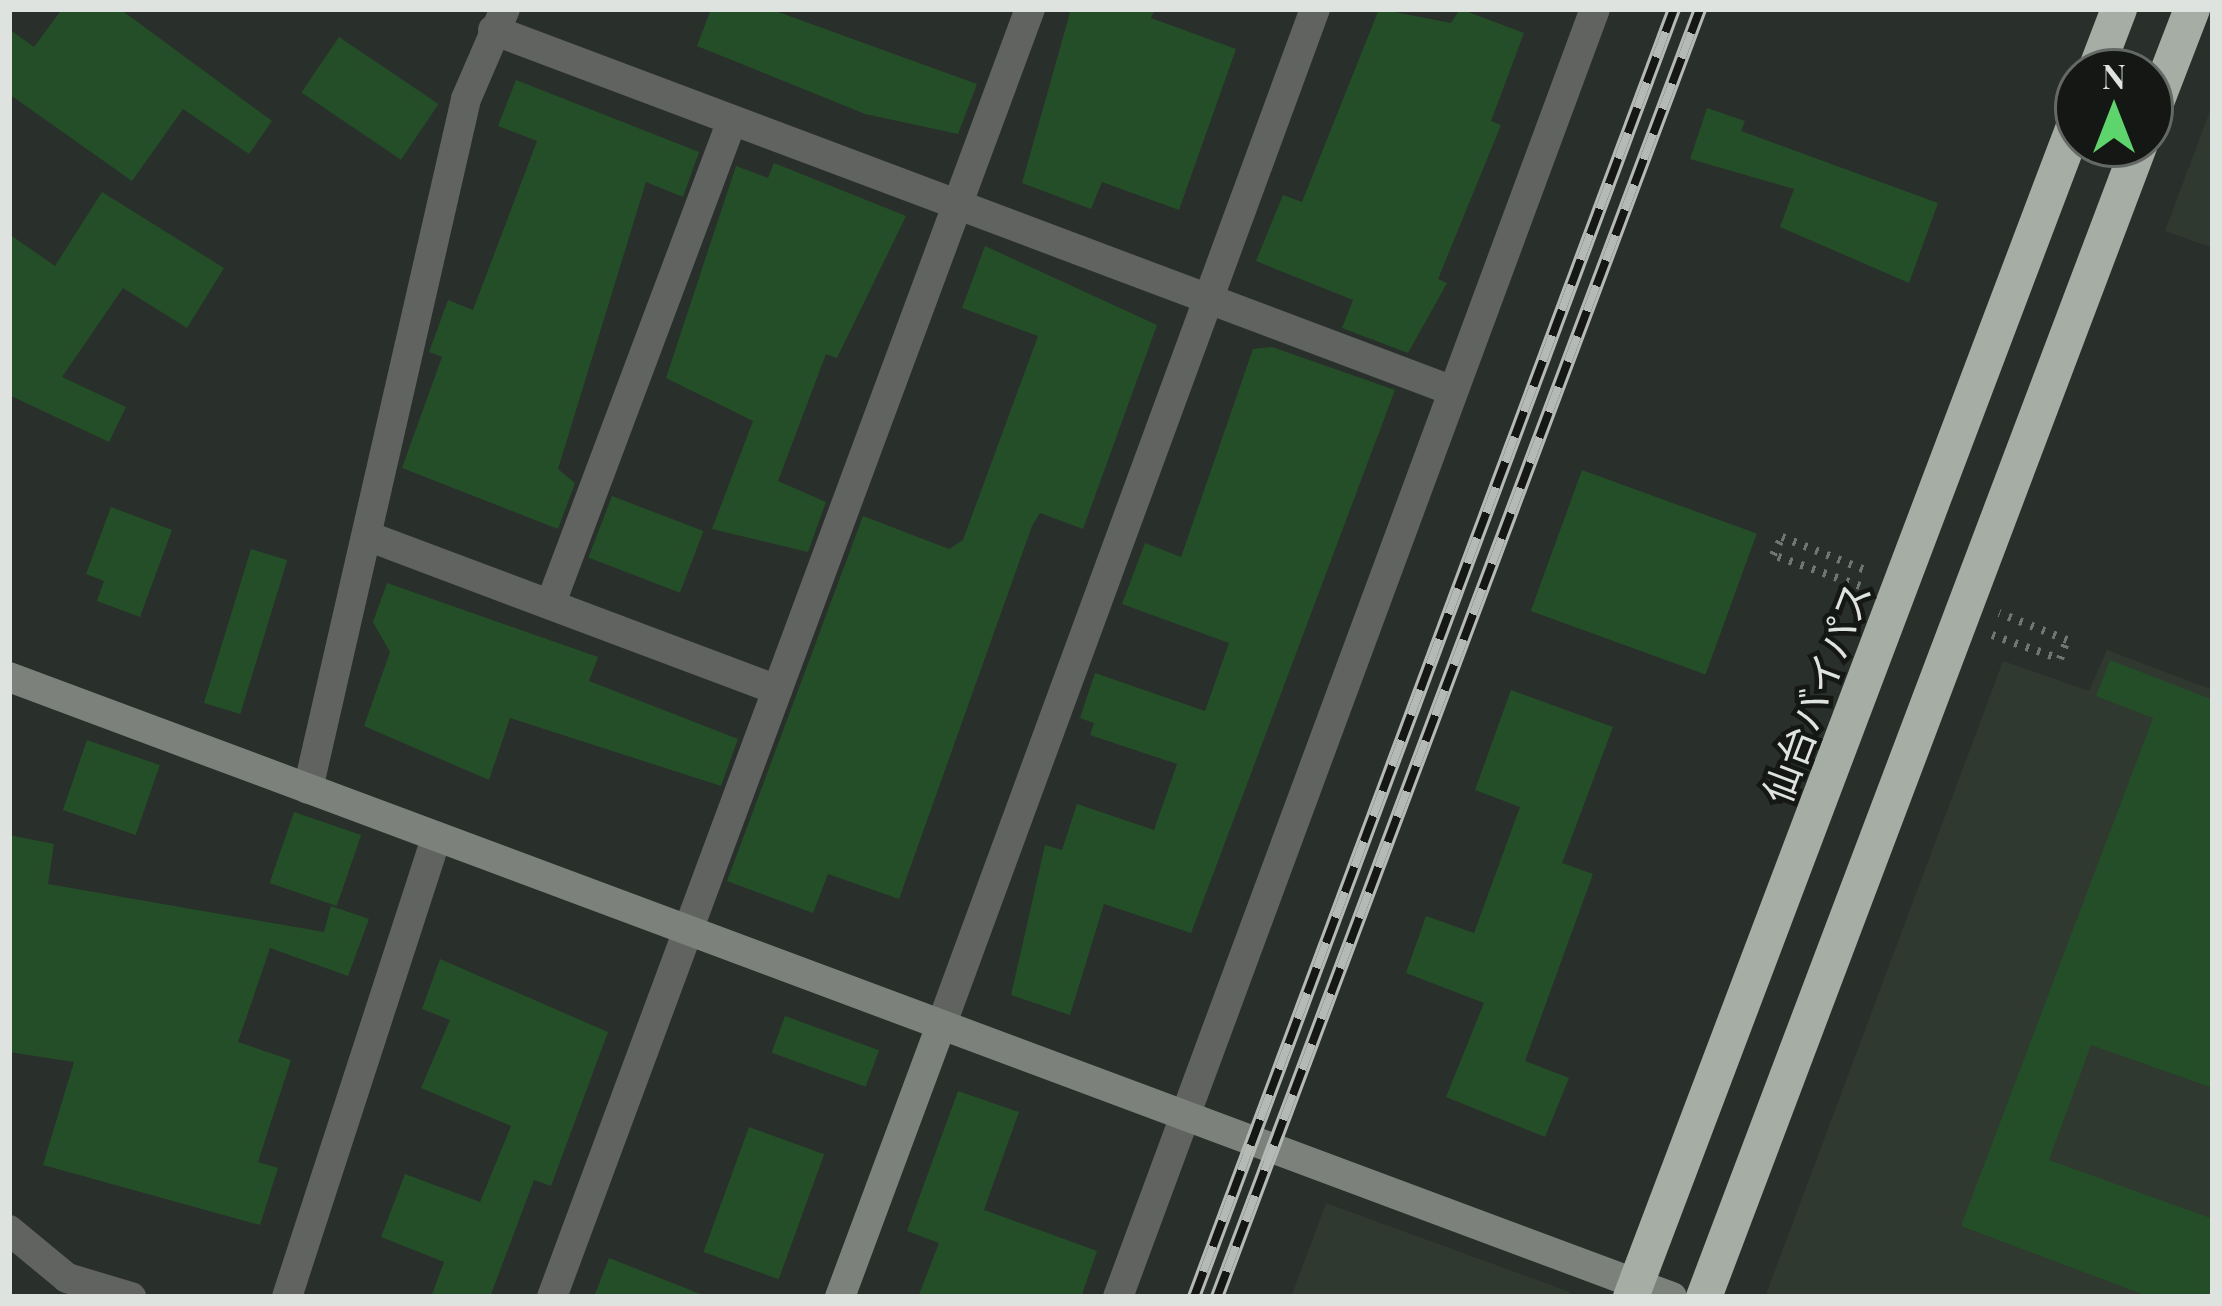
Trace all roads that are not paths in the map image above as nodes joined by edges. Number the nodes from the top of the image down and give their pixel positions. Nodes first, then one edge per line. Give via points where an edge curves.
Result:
1 (1030, 9) edge
2 (1315, 9) edge
3 (1595, 9) edge
4 (2119, 9) edge
5 (2192, 9) edge
6 (499, 20) edge
7 (2104, 48) edge
8 (2174, 56) edge
9 (730, 126) junction
10 (2058, 168) edge
11 (2131, 168) edge
12 (960, 205) junction
13 (1206, 296) junction
14 (1451, 390) junction
15 (370, 537) junction
16 (552, 599) junction
17 (9, 677) edge
18 (777, 690) junction
19 (308, 789) junction
20 (436, 839) junction
21 (690, 930) junction
22 (941, 1027) junction
23 (1185, 1116) junction
24 (9, 1229) edge
25 (1633, 1291) edge
26 (131, 1297) edge
27 (287, 1297) edge
28 (552, 1297) edge
29 (840, 1297) edge
30 (1118, 1297) edge
31 (1672, 1297) edge
32 (1705, 1297) edge

1 - 12 street
2 - 13 street
3 - 14 street
4 - 7 highway
5 - 8 highway
6 - 9 street
6 - 15 street via 466,100
9 - 12 street
9 - 16 street
10 - 25 highway, 仙台バイパス
11 - 32 highway
12 - 13 street
12 - 18 street
13 - 14 street
13 - 22 street
14 - 23 street
15 - 16 street
15 - 19 street
16 - 18 street
17 - 19 street
18 - 21 street
19 - 20 street
20 - 21 street
20 - 27 street
21 - 22 street
21 - 28 street
22 - 23 street
22 - 29 street
23 - 25 street
23 - 30 street
24 - 26 street via 67,1278
25 - 31 street

